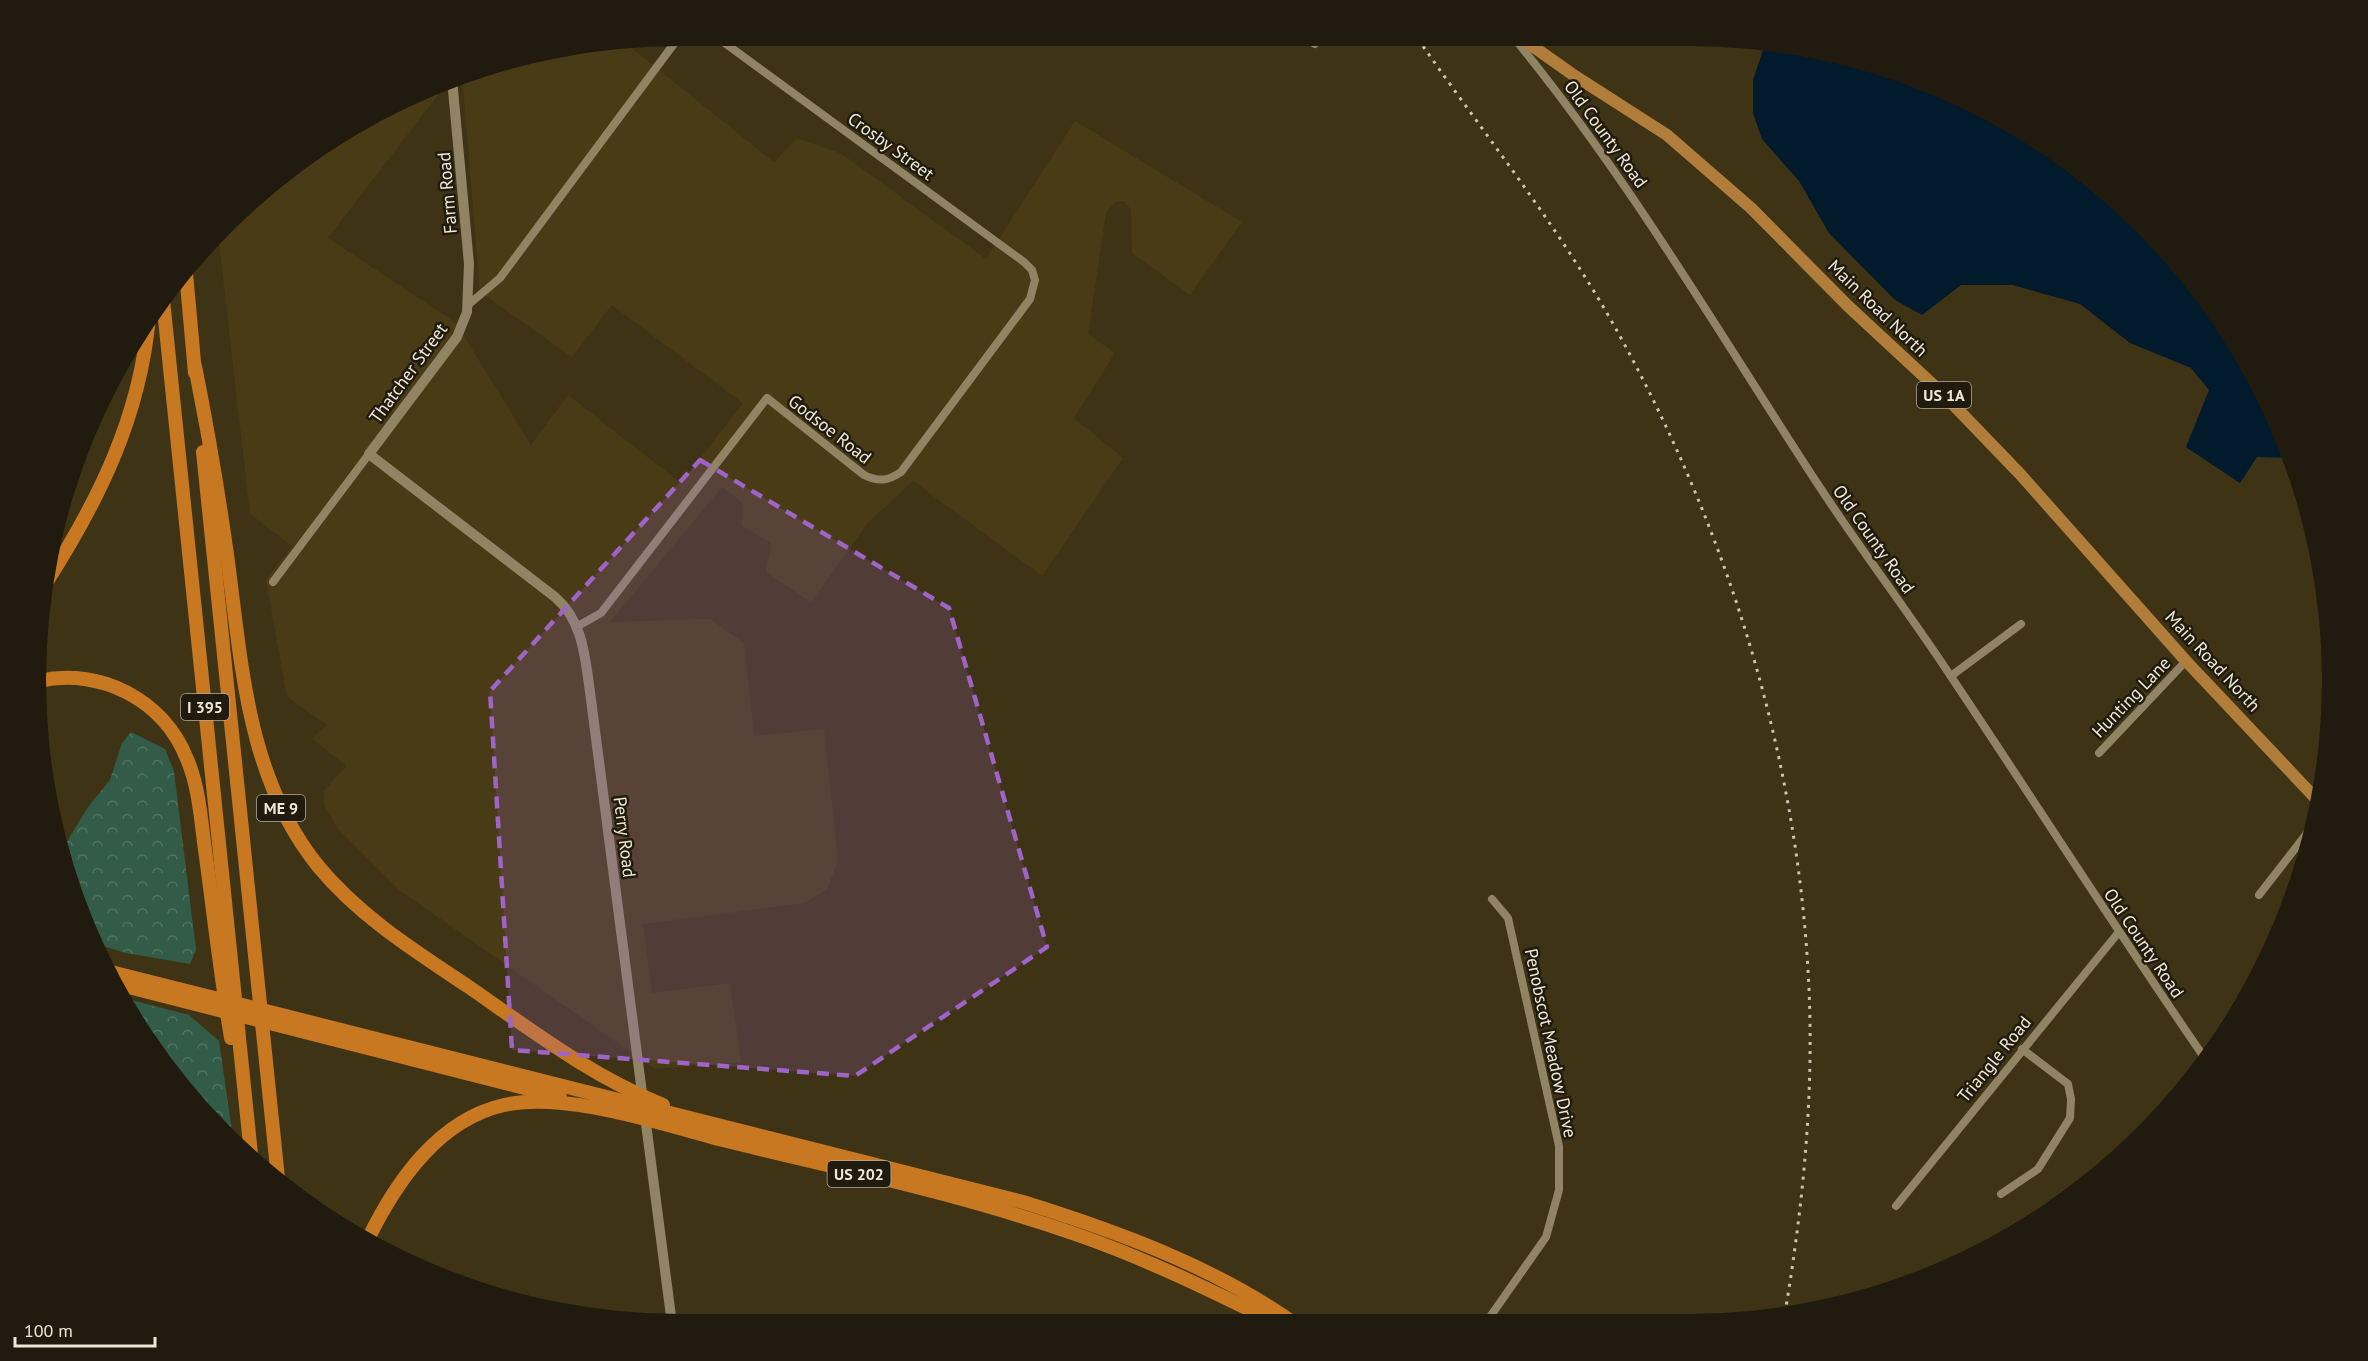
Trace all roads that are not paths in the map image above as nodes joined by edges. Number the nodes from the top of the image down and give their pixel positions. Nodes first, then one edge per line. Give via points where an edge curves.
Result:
1 (672, 46) edge
2 (729, 46) edge
3 (1520, 46) edge
4 (1532, 46) edge
5 (453, 89) edge
6 (1035, 280) joint
7 (187, 284) edge
8 (468, 305) junction
9 (164, 313) edge
10 (146, 340) edge
11 (195, 366) junction
12 (369, 454) junction
13 (58, 564) edge
14 (273, 582) dead end
15 (2021, 624) dead end
16 (578, 626) junction
17 (2186, 661) junction
18 (1951, 676) junction
19 (46, 680) edge
20 (2098, 753) dead end
21 (2311, 793) edge
22 (2301, 840) edge
23 (2259, 895) dead end
24 (1492, 899) dead end
25 (2118, 933) junction
26 (119, 975) edge
27 (125, 985) edge
28 (190, 998) junction
29 (301, 1026) junction
30 (2022, 1049) junction
31 (2201, 1052) edge
32 (629, 1103) junction
33 (602, 1110) junction
34 (659, 1112) junction
35 (247, 1113) junction
36 (250, 1146) edge
37 (277, 1169) edge
38 (2001, 1194) dead end
39 (1896, 1206) dead end
40 (371, 1234) edge
41 (671, 1314) edge
42 (1258, 1314) edge
43 (1277, 1314) edge
44 (1492, 1314) edge

1 - 8 street, Thatcher Street via 505,272
2 - 6 street, Crosby Street via 1024,262
3 - 18 street, Old County Road via 1570,107 1630,193 1823,491
4 - 17 main road, Main Road North / US 1A via 1667,135 1751,208 2020,474
5 - 8 street, Farm Road via 468,253
6 - 16 street, Godsoe Road via 1030,299 901,472 883,480 864,475 767,398 601,613
7 - 11 highway, I 395
8 - 12 street, Thatcher Street via 457,337
9 - 35 highway, I 395
10 - 13 highway via 139,384 120,447 86,518
11 - 32 highway, ME 9 via 218,486 252,726 269,780 291,826 329,878 378,924 578,1062
11 - 37 highway, I 395
12 - 14 street, Thatcher Street
12 - 16 street, Perry Road via 555,597
15 - 18 street
16 - 41 street, Perry Road via 590,692
17 - 20 street, Hunting Lane
17 - 21 main road, Main Road North / US 1A
18 - 25 street, Old County Road
19 - 35 highway via 84,678 127,692 159,715 184,751 197,792 227,1017
22 - 23 street
24 - 44 street, Penobscot Meadow Drive via 1508,918 1559,1146 1559,1190 1546,1238
25 - 30 street, Triangle Road
25 - 31 street, Old County Road
26 - 28 highway
27 - 28 highway
28 - 29 highway
29 - 32 highway
29 - 33 highway
30 - 38 street via 2068,1084 2070,1118 2038,1169
30 - 39 street, Triangle Road
32 - 33 highway
32 - 34 highway
33 - 40 highway via 528,1102 503,1105 472,1117 441,1139 407,1173
34 - 42 highway, US 202 via 1057,1228 1153,1264
34 - 43 highway, US 202 via 965,1186 1068,1216 1199,1270
35 - 36 highway, I 395

